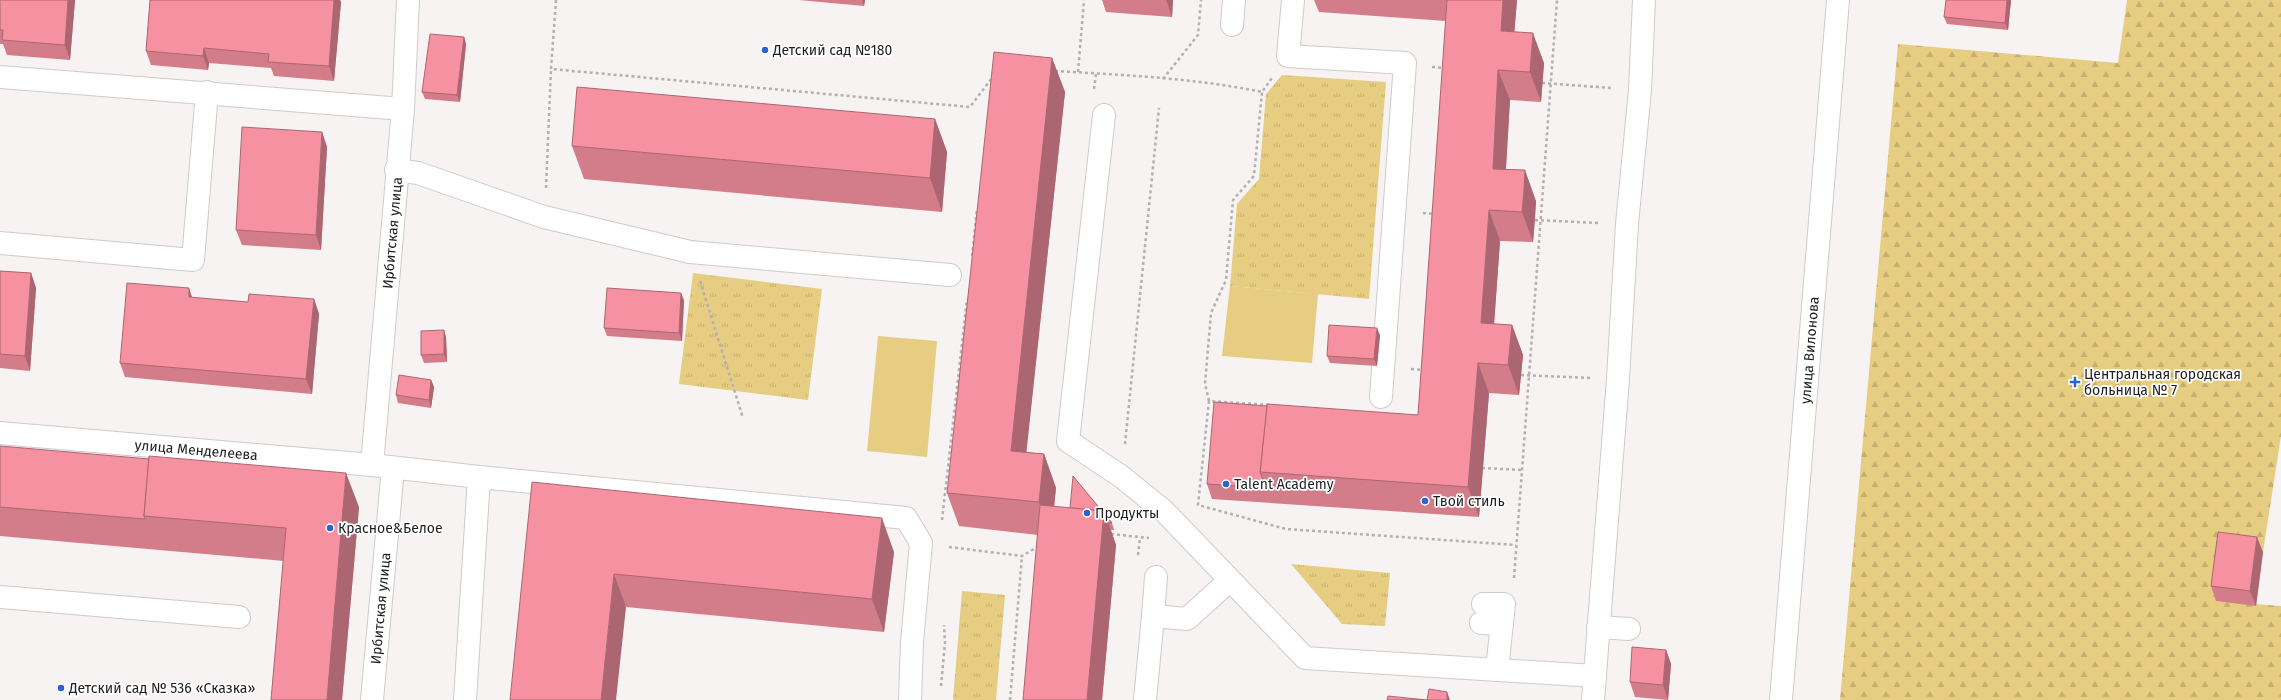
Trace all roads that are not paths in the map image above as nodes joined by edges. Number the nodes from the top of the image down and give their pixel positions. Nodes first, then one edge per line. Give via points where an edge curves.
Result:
1 (408, 0) edge
2 (1234, 0) edge
3 (1293, 0) edge
4 (1644, 0) edge
5 (1838, 0) edge
6 (1232, 25) dead end
7 (0, 77) edge
8 (207, 92) junction
9 (403, 109) junction
10 (1104, 116) dead end
11 (396, 170) junction
12 (0, 243) edge
13 (950, 276) dead end
14 (1381, 397) dead end
15 (0, 433) edge
16 (372, 465) junction
17 (393, 468) junction
18 (479, 477) junction
19 (1156, 577) dead end
20 (1230, 580) junction
21 (0, 597) edge
22 (1153, 616) junction
23 (1489, 617) dead end
24 (239, 618) dead end
25 (1598, 627) junction
26 (1629, 629) dead end
27 (1497, 670) junction
28 (1595, 676) junction
29 (372, 700) edge
30 (465, 700) edge
31 (910, 700) edge
32 (1145, 700) edge
33 (1593, 700) edge
34 (1781, 700) edge

1 - 9 street, Ирбитская улица
2 - 6 street
3 - 14 street via 1288,56 1406,63
4 - 25 street via 1640,90 1627,224 1618,379
5 - 34 street, улица Вилонова
7 - 8 street
8 - 9 street
8 - 12 street via 193,260
9 - 11 street, Ирбитская улица
10 - 20 street via 1068,441 1122,477 1164,511
11 - 13 street via 418,173 544,217 690,252
11 - 16 street, Ирбитская улица
15 - 16 street, улица Менделеева
16 - 17 street, улица Менделеева
17 - 18 street, улица Менделеева
17 - 29 street, Ирбитская улица
18 - 30 street
18 - 31 street, улица Менделеева via 906,518 930,544 912,642
19 - 22 street
20 - 22 street via 1187,619
20 - 27 street via 1305,658
21 - 24 street
22 - 32 street
23 - 27 street
25 - 26 street
25 - 28 street
27 - 28 street
28 - 33 street

